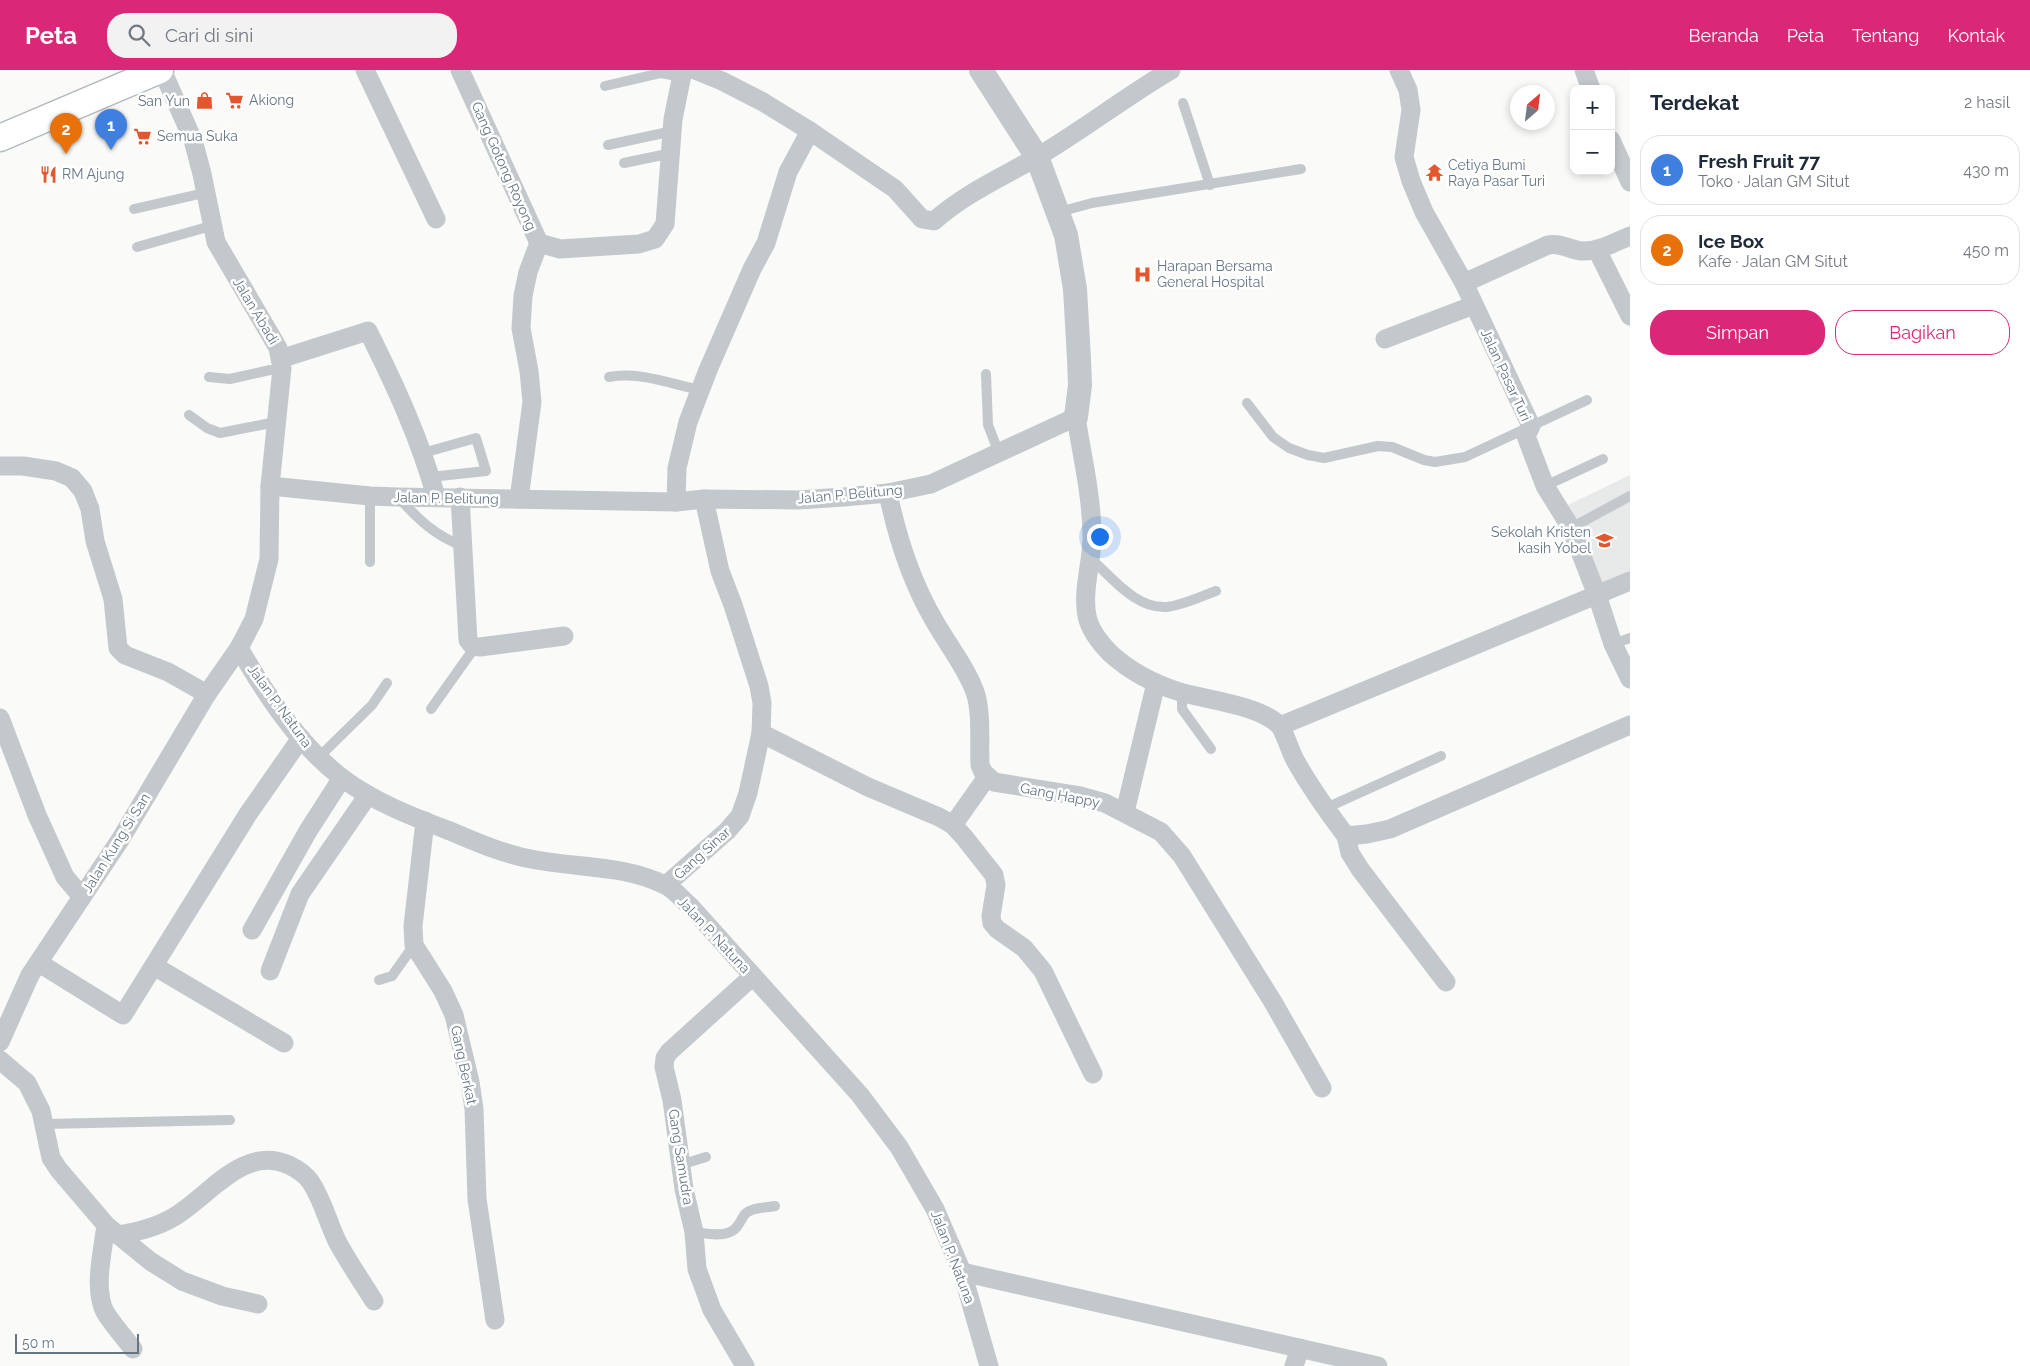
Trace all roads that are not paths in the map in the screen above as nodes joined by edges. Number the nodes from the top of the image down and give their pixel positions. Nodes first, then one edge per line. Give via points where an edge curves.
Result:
1 (161, 70) edge
2 (365, 70) edge
3 (460, 70) edge
4 (981, 70) edge
5 (1171, 70) edge
6 (1399, 70) edge
7 (1584, 70) edge
8 (687, 72) edge
9 (1590, 85) edge
10 (605, 86) dead end
11 (1183, 103) dead end
12 (672, 131) junction
13 (810, 132) junction
14 (0, 138) edge
15 (608, 145) dead end
16 (1615, 149) edge
17 (672, 153) junction
18 (1037, 157) junction
19 (624, 163) dead end
20 (1301, 169) dead end
21 (1630, 182) edge
22 (1210, 185) junction
23 (204, 193) junction
24 (134, 209) dead end
25 (1058, 212) junction
26 (436, 219) dead end
27 (211, 226) junction
28 (1630, 236) edge
29 (539, 243) junction
30 (136, 247) dead end
31 (1597, 250) junction
32 (1464, 283) junction
33 (1474, 305) junction
34 (1630, 316) edge
35 (1385, 338) dead end
36 (278, 367) junction
37 (986, 374) dead end
38 (209, 377) dead end
39 (609, 377) dead end
40 (700, 390) junction
41 (1587, 400) dead end
42 (1247, 403) dead end
43 (189, 415) dead end
44 (1076, 417) junction
45 (276, 422) junction
46 (1531, 426) junction
47 (999, 453) junction
48 (423, 454) junction
49 (1603, 459) dead end
50 (0, 466) edge
51 (270, 486) junction
52 (1545, 486) junction
53 (434, 489) junction
54 (888, 493) junction
55 (676, 494) junction
56 (370, 496) junction
57 (1630, 496) edge
58 (398, 497) junction
59 (460, 497) junction
60 (520, 499) junction
61 (704, 499) junction
62 (1571, 528) junction
63 (463, 546) junction
64 (1090, 558) junction
65 (370, 562) dead end
66 (1630, 581) edge
67 (1216, 591) dead end
68 (1597, 595) junction
69 (564, 636) dead end
70 (1622, 641) edge
71 (475, 647) junction
72 (239, 648) junction
73 (1630, 679) edge
74 (387, 683) dead end
75 (1156, 683) junction
76 (1182, 692) junction
77 (207, 694) junction
78 (431, 709) dead end
79 (0, 718) edge
80 (1630, 725) edge
81 (1280, 726) junction
82 (760, 733) junction
83 (301, 738) junction
84 (1211, 749) dead end
85 (1441, 756) dead end
86 (319, 757) junction
87 (987, 777) junction
88 (342, 778) junction
89 (368, 795) junction
90 (1326, 808) junction
91 (1125, 812) junction
92 (425, 821) junction
93 (953, 825) junction
94 (1346, 836) junction
95 (666, 885) junction
96 (82, 897) junction
97 (252, 930) dead end
98 (414, 945) junction
99 (39, 963) junction
100 (154, 966) junction
101 (270, 971) dead end
102 (753, 976) junction
103 (379, 980) dead end
104 (1446, 982) dead end
105 (4, 1019) edge
106 (0, 1042) edge
107 (284, 1043) dead end
108 (0, 1060) edge
109 (1093, 1074) dead end
110 (1322, 1088) dead end
111 (230, 1120) dead end
112 (45, 1124) junction
113 (706, 1156) dead end
114 (680, 1165) junction
115 (776, 1206) dead end
116 (112, 1230) junction
117 (694, 1232) junction
118 (962, 1272) junction
119 (374, 1301) dead end
120 (258, 1304) dead end
121 (495, 1320) dead end
122 (133, 1349) dead end
123 (1297, 1357) edge
124 (744, 1366) edge
125 (989, 1366) edge
126 (1378, 1366) edge

1 - 14 main road
1 - 23 street, Jalan Abadi via 193,140
2 - 26 street
3 - 29 street, Gang Gotong Royong
4 - 18 street
5 - 18 street
6 - 32 street, Jalan Pasar Turi via 1408,90 1411,110 1404,157 1411,181 1424,212
7 - 9 street
8 - 10 lane via 661,73
8 - 12 street, Gang Gotong Royong via 677,97
8 - 13 street via 722,81
11 - 22 lane
12 - 15 lane
12 - 17 street, Gang Gotong Royong
13 - 18 street via 896,189 922,219 934,221 948,208
13 - 40 street via 788,172 766,244
16 - 21 street
17 - 19 lane
17 - 29 street, Gang Gotong Royong via 665,224 654,239 639,244 560,250
18 - 25 street
20 - 22 lane
22 - 25 lane via 1092,203
23 - 24 lane
23 - 27 street, Jalan Abadi
25 - 44 street via 1066,235 1075,289 1080,384
27 - 30 lane
27 - 36 street, Jalan Abadi via 226,261 278,348
28 - 31 street
29 - 60 street via 522,296 521,328 532,402
31 - 32 street via 1582,251 1548,245
31 - 34 street
32 - 33 street, Jalan Pasar Turi
33 - 35 street
33 - 46 street, Jalan Pasar Turi
36 - 38 lane via 230,379
36 - 45 street, Jalan Abadi
36 - 48 street via 368,331 397,389
37 - 47 lane via 988,425
39 - 40 lane via 636,376
40 - 55 street via 682,444
41 - 46 lane
42 - 46 lane via 1273,437 1289,448 1324,458 1378,446 1392,447 1435,462 1465,457
43 - 45 lane via 220,433
44 - 47 street, Jalan P. Belitung
44 - 64 street via 1088,493 1092,536
45 - 51 street, Jalan Abadi
46 - 52 street, Jalan Pasar Turi via 1526,436
47 - 54 street, Jalan P. Belitung via 931,484
48 - 53 street
48 - 53 lane via 476,438 486,471
49 - 52 lane
50 - 77 street via 46,469 72,478 83,491 90,509 95,541 114,599 118,648 125,655 175,675
51 - 56 street, Jalan P. Belitung
51 - 72 street, Jalan Abadi via 269,560 254,619
52 - 62 street, Jalan Pasar Turi
53 - 58 street, Jalan P. Belitung
53 - 59 street, Jalan P. Belitung
54 - 61 street, Jalan P. Belitung via 798,500
54 - 87 street via 896,530 918,586 976,693 980,765
55 - 60 street, Jalan P. Belitung
55 - 61 street, Jalan P. Belitung
56 - 58 street, Jalan P. Belitung
56 - 65 lane
57 - 62 lane
58 - 63 lane via 435,533
59 - 60 street, Jalan P. Belitung
59 - 63 street
61 - 82 street, Gang Sinar via 720,571 759,686 762,703
62 - 68 street, Jalan Pasar Turi
63 - 71 street via 468,640
64 - 67 lane via 1124,589 1150,605 1168,607
64 - 75 street via 1087,616 1092,631 1124,665
66 - 68 street
68 - 70 street, Jalan Pasar Turi
68 - 81 street
69 - 71 street
70 - 73 street, Jalan Pasar Turi
71 - 78 lane
72 - 77 street, Jalan Kung Si San
72 - 83 street, Jalan P. Natuna
74 - 86 lane via 372,704
75 - 76 street
75 - 91 street
76 - 81 street via 1246,708
76 - 84 lane via 1182,709
77 - 96 street, Jalan Kung Si San
79 - 96 street via 59,864 69,883
80 - 94 street via 1390,828
81 - 90 street via 1296,762
82 - 93 street
82 - 95 street, Gang Sinar via 740,816 727,832
83 - 86 street, Jalan P. Natuna
83 - 100 street via 248,814
85 - 90 lane
86 - 88 street, Jalan P. Natuna
87 - 91 street, Gang Happy via 994,782 1080,796
87 - 93 street
88 - 89 street, Jalan P. Natuna
88 - 97 street via 308,830
89 - 92 street, Jalan P. Natuna
89 - 101 street via 303,888
90 - 94 street
91 - 110 street, Gang Happy via 1161,832 1182,856
92 - 95 street, Jalan P. Natuna via 512,856 602,867
92 - 98 street via 413,926
93 - 109 street via 994,875 992,923 1024,948 1042,971
94 - 104 street via 1350,852 1360,869
95 - 102 street, Jalan P. Natuna
96 - 99 street, Jalan Kung Si San
98 - 103 lane via 392,976
98 - 121 street, Gang Berkat via 454,1015 470,1082 477,1198
99 - 100 street via 123,1015
99 - 105 street, Jalan Kung Si San
100 - 107 street
102 - 114 street, Gang Samudra via 665,1058
102 - 118 street, Jalan P. Natuna via 860,1095 899,1147 935,1209
105 - 106 street, Jalan Kung Si San
108 - 112 street via 27,1082
111 - 112 lane
112 - 116 street via 51,1158
113 - 114 lane
114 - 117 street, Gang Samudra
115 - 117 lane via 751,1210 729,1233
116 - 119 street via 157,1226 174,1218 224,1179 257,1161 284,1163 309,1179 338,1243
116 - 120 street via 150,1261 182,1281 222,1296
116 - 122 street via 99,1289 101,1302
117 - 124 street, Gang Samudra via 697,1270 706,1298
118 - 123 street
118 - 125 street, Jalan P. Natuna
123 - 126 street

